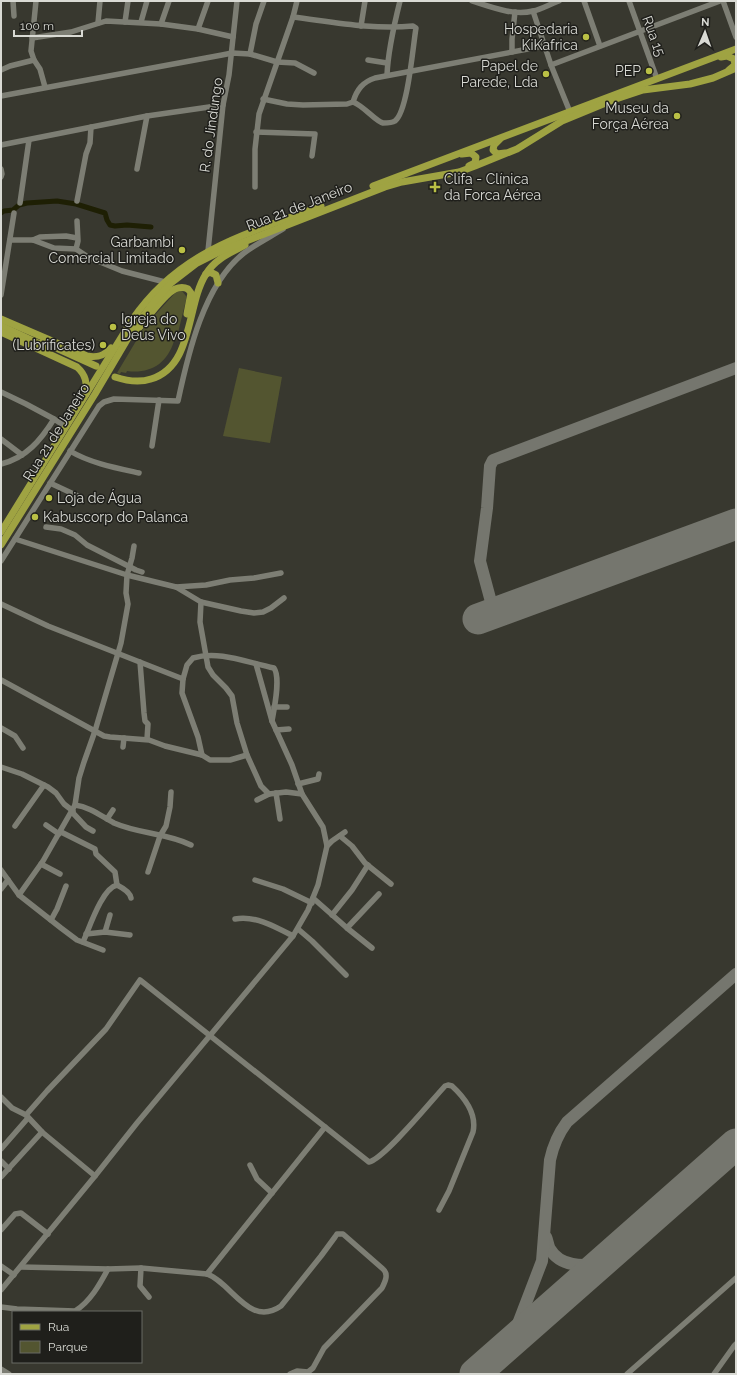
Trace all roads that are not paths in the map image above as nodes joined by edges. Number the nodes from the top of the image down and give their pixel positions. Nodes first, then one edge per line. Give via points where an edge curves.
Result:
1 (13, 1) edge
2 (36, 1) edge
3 (100, 1) edge
4 (128, 1) edge
5 (147, 1) edge
6 (169, 1) edge
7 (208, 1) edge
8 (237, 1) edge
9 (264, 1) edge
10 (297, 1) edge
11 (365, 1) edge
12 (400, 1) edge
13 (472, 1) edge
14 (559, 1) edge
15 (584, 1) edge
16 (629, 1) edge
17 (721, 1) edge
18 (493, 4) edge
19 (533, 11) junction
20 (515, 12) junction
21 (14, 16) dead end
22 (293, 17) junction
23 (125, 22) junction
24 (140, 22) junction
25 (98, 23) junction
26 (161, 24) junction
27 (361, 26) junction
28 (393, 28) junction
29 (198, 29) junction
30 (640, 31) junction
31 (234, 37) junction
32 (736, 37) edge
33 (32, 38) junction
34 (544, 46) junction
35 (600, 46) junction
36 (736, 49) edge
37 (512, 52) junction
38 (232, 53) junction
39 (250, 54) junction
40 (713, 58) junction
41 (34, 60) junction
42 (368, 60) dead end
43 (277, 62) junction
44 (388, 64) junction
45 (551, 65) junction
46 (736, 68) edge
47 (1, 70) edge
48 (314, 73) dead end
49 (409, 73) junction
50 (387, 75) junction
51 (719, 76) junction
52 (658, 79) junction
53 (45, 87) junction
54 (1, 96) edge
55 (263, 99) junction
56 (353, 102) junction
57 (223, 105) junction
58 (570, 112) junction
59 (147, 116) junction
60 (91, 127) junction
61 (256, 132) junction
62 (513, 132) junction
63 (29, 140) junction
64 (1, 145) edge
65 (517, 149) junction
66 (312, 156) dead end
67 (436, 162) junction
68 (1, 169) edge
69 (137, 170) dead end
70 (443, 175) junction
71 (1, 177) edge
72 (255, 187) dead end
73 (77, 201) dead end
74 (20, 203) dead end
75 (14, 212) dead end
76 (77, 221) dead end
77 (288, 225) junction
78 (77, 238) junction
79 (10, 240) junction
80 (32, 240) junction
81 (76, 249) junction
82 (208, 252) junction
83 (206, 274) junction
84 (164, 282) junction
85 (218, 283) junction
86 (1, 295) edge
87 (1, 319) edge
88 (1, 325) edge
89 (1, 332) edge
90 (124, 335) junction
91 (124, 345) junction
92 (107, 366) junction
93 (95, 367) dead end
94 (101, 377) junction
95 (1, 392) edge
96 (86, 396) junction
97 (159, 400) junction
98 (54, 419) junction
99 (66, 427) junction
100 (1, 439) edge
101 (152, 446) dead end
102 (70, 451) junction
103 (22, 455) junction
104 (1, 464) edge
105 (139, 473) dead end
106 (50, 483) junction
107 (80, 497) dead end
108 (46, 527) dead end
109 (1, 531) edge
110 (15, 540) junction
111 (1, 545) edge
112 (134, 546) dead end
113 (1, 561) edge
114 (130, 566) junction
115 (142, 572) dead end
116 (281, 573) dead end
117 (128, 575) junction
118 (176, 587) junction
119 (284, 598) dead end
120 (201, 602) junction
121 (1, 604) edge
122 (118, 652) junction
123 (207, 656) junction
124 (140, 662) junction
125 (256, 664) junction
126 (183, 679) junction
127 (1, 680) edge
128 (287, 707) dead end
129 (274, 708) junction
130 (272, 721) junction
131 (1, 728) edge
132 (289, 729) dead end
133 (276, 730) junction
134 (95, 731) junction
135 (124, 738) junction
136 (147, 740) junction
137 (123, 747) dead end
138 (23, 748) dead end
139 (202, 755) junction
140 (247, 755) junction
141 (1, 767) edge
142 (319, 774) dead end
143 (298, 784) junction
144 (44, 785) junction
145 (171, 792) dead end
146 (276, 792) junction
147 (269, 794) junction
148 (302, 794) junction
149 (257, 800) dead end
150 (73, 809) junction
151 (113, 810) dead end
152 (107, 818) junction
153 (280, 819) dead end
154 (46, 825) dead end
155 (15, 826) dead end
156 (93, 831) dead end
157 (60, 833) junction
158 (160, 836) junction
159 (191, 845) dead end
160 (327, 846) junction
161 (41, 864) junction
162 (368, 865) junction
163 (1, 870) edge
164 (148, 872) dead end
165 (60, 874) dead end
166 (8, 880) junction
167 (255, 880) dead end
168 (391, 884) dead end
169 (117, 885) junction
170 (66, 886) dead end
171 (1, 889) edge
172 (378, 894) dead end
173 (19, 896) junction
174 (131, 898) dead end
175 (312, 901) junction
176 (110, 915) dead end
177 (332, 915) junction
178 (235, 919) dead end
179 (51, 920) junction
180 (347, 928) junction
181 (298, 929) junction
182 (105, 932) junction
183 (86, 934) junction
184 (130, 934) dead end
185 (293, 936) junction
186 (82, 942) junction
187 (372, 948) dead end
188 (103, 950) dead end
189 (346, 975) dead end
190 (211, 1036) junction
191 (1, 1097) edge
192 (27, 1117) junction
193 (325, 1127) junction
194 (42, 1132) junction
195 (1, 1149) edge
196 (1, 1161) edge
197 (250, 1165) dead end
198 (9, 1169) junction
199 (96, 1176) junction
200 (1, 1177) edge
201 (272, 1193) junction
202 (439, 1210) dead end
203 (1, 1230) edge
204 (48, 1234) junction
205 (1, 1266) edge
206 (21, 1267) junction
207 (142, 1268) junction
208 (108, 1269) junction
209 (207, 1274) junction
210 (14, 1275) junction
211 (736, 1278) edge
212 (1, 1290) edge
213 (149, 1297) dead end
214 (1, 1306) edge
215 (736, 1344) edge
216 (1, 1369) edge
217 (9, 1374) edge
218 (290, 1374) edge
219 (627, 1374) edge
220 (714, 1374) edge

1 - 21 street
2 - 33 street
3 - 25 street
4 - 23 street
5 - 24 street
6 - 26 street
7 - 29 street
8 - 31 street, R. do Jindungo
9 - 39 street
10 - 22 street
11 - 27 street
12 - 28 street
13 - 18 street
14 - 19 street
15 - 35 street
16 - 30 street, Rua 15
17 - 30 street
17 - 32 street
18 - 20 street
19 - 20 street
19 - 34 street
20 - 37 street
22 - 27 street
22 - 43 street
23 - 24 street
23 - 25 street
24 - 26 street
25 - 33 street via 71,32
26 - 29 street
27 - 28 street
28 - 44 street
28 - 49 street via 416,28
29 - 31 street
30 - 35 street
30 - 52 street, Rua 15
31 - 38 street, R. do Jindungo
33 - 41 street via 31,50
34 - 37 street
34 - 45 street
35 - 45 street
36 - 40 main road, Rua 21 de Janeiro
37 - 49 street
38 - 39 street
38 - 53 street
38 - 57 street, R. do Jindungo
39 - 43 street
40 - 51 main road via 731,57 735,62 733,68
40 - 52 main road, Rua 21 de Janeiro
41 - 47 street
41 - 53 street via 40,69
42 - 44 street
43 - 48 street via 295,63
43 - 55 street
44 - 50 street
45 - 58 street
46 - 51 main road, Rua 21 de Janeiro
49 - 50 street
49 - 56 street via 403,106 395,121 381,122
50 - 56 street via 363,84
51 - 65 main road, Rua 21 de Janeiro via 690,84 643,90 619,98 562,121
52 - 58 main road, Rua 21 de Janeiro
53 - 54 street
55 - 56 street via 304,105 341,105
55 - 61 street
57 - 59 street
57 - 82 street, R. do Jindungo
58 - 62 main road, Rua 21 de Janeiro
59 - 60 street
59 - 69 street
60 - 63 street
60 - 73 street
61 - 66 street via 314,134
61 - 72 street
62 - 65 main road via 496,143 493,150 500,154
62 - 67 main road, Rua 21 de Janeiro
63 - 64 street
63 - 74 street
65 - 70 main road, Rua 21 de Janeiro via 475,166
67 - 70 main road via 467,153 476,157 472,165
67 - 82 main road, Rua 21 de Janeiro via 234,239
68 - 71 street
70 - 77 main road, Rua 21 de Janeiro via 385,186
75 - 79 street
76 - 78 street
77 - 83 main road via 223,256
77 - 85 street via 244,253
77 - 91 main road, Rua 21 de Janeiro via 223,250 188,269 153,303
78 - 80 street via 50,236
78 - 81 street
79 - 80 street
79 - 86 street
80 - 81 street via 54,248
81 - 84 street via 88,257 122,270
82 - 84 main road, Rua 21 de Janeiro via 178,270
83 - 85 main road via 210,272 216,275
83 - 91 main road via 199,289 181,352 161,375 146,380 130,381 116,376 148,377 170,361 183,332 190,291 183,287 171,292
84 - 90 main road, Rua 21 de Janeiro via 140,309
85 - 97 street, Rua 21 de Janeiro via 196,332 178,401
87 - 90 main road via 92,357 106,354
88 - 93 main road
89 - 96 main road via 77,368 86,379
90 - 92 main road
91 - 92 main road, Rua 21 de Janeiro
92 - 94 main road, Rua 21 de Janeiro
94 - 96 main road, Rua 21 de Janeiro
94 - 111 main road, Rua 21 de Janeiro
95 - 98 street
96 - 99 main road, Rua 21 de Janeiro
97 - 101 street
97 - 102 street, Rua 21 de Janeiro via 122,398 104,402
98 - 99 street
98 - 103 street via 35,445
99 - 109 main road, Rua 21 de Janeiro
100 - 103 street
102 - 105 street via 98,463
102 - 106 street, Rua 21 de Janeiro
103 - 104 street
106 - 107 street
106 - 110 street, Rua 21 de Janeiro
108 - 114 street via 76,534 86,545
110 - 113 street, Rua 21 de Janeiro
110 - 117 street
112 - 114 street
114 - 115 street
114 - 117 street
116 - 118 street
117 - 118 street
117 - 122 street via 128,604
118 - 120 street
119 - 120 street via 263,612 254,613
120 - 123 street via 200,616
121 - 122 street via 48,626
122 - 124 street
122 - 134 street
123 - 125 street via 234,658
123 - 126 street via 189,661
123 - 140 street via 210,671 232,696
124 - 126 street
124 - 136 street via 145,721 148,724
125 - 129 street via 277,671
125 - 130 street
126 - 139 street via 183,696
127 - 134 street
128 - 129 street
129 - 130 street
130 - 133 street
131 - 138 street via 15,736
132 - 133 street
133 - 143 street
134 - 135 street via 110,737
134 - 150 street via 81,772
135 - 136 street
135 - 137 street
136 - 139 street
139 - 140 street via 210,760 224,761
140 - 147 street via 262,786
141 - 144 street
142 - 143 street via 318,780
143 - 148 street
144 - 150 street
144 - 155 street
145 - 158 street via 168,820
146 - 147 street
146 - 148 street
146 - 153 street
147 - 149 street
148 - 160 street via 323,827
150 - 152 street via 94,810
150 - 156 street via 86,827
150 - 157 street
151 - 152 street
152 - 158 street via 122,826
154 - 157 street
157 - 161 street
157 - 169 street via 95,849 96,854 115,872
158 - 159 street
158 - 164 street
160 - 162 street via 343,834
160 - 175 street
161 - 165 street
161 - 173 street
162 - 168 street
162 - 177 street
163 - 166 street
166 - 171 street
166 - 173 street
167 - 175 street
169 - 174 street via 128,892
169 - 183 street via 111,887 104,896
170 - 179 street
172 - 180 street
173 - 179 street
175 - 177 street
175 - 181 street
176 - 182 street
177 - 180 street
178 - 185 street via 244,918 269,924
179 - 186 street
180 - 187 street
181 - 185 street
181 - 189 street
182 - 183 street
182 - 184 street
183 - 186 street
185 - 190 street
186 - 188 street
190 - 192 street via 140,980 106,1029 51,1086
190 - 193 street
190 - 199 street
191 - 192 street via 12,1108
192 - 194 street
192 - 195 street
193 - 201 street
193 - 202 street via 366,1160 372,1161 420,1115 445,1086 452,1086 466,1101 475,1125
194 - 198 street
194 - 199 street
196 - 198 street
197 - 201 street via 257,1179
198 - 200 street
199 - 204 street
201 - 209 street
203 - 204 street via 15,1214 21,1213
204 - 206 street
205 - 210 street
206 - 208 street
206 - 210 street
207 - 208 street
207 - 209 street
207 - 213 street via 140,1286
208 - 214 street via 87,1301 75,1311 17,1310
209 - 218 street via 213,1276 242,1304 253,1310 269,1312 276,1310 287,1300 337,1234 343,1234 385,1271 386,1279 382,1288 324,1348 313,1368 308,1372 298,1371
210 - 212 street
211 - 219 street
215 - 220 street
216 - 217 street

